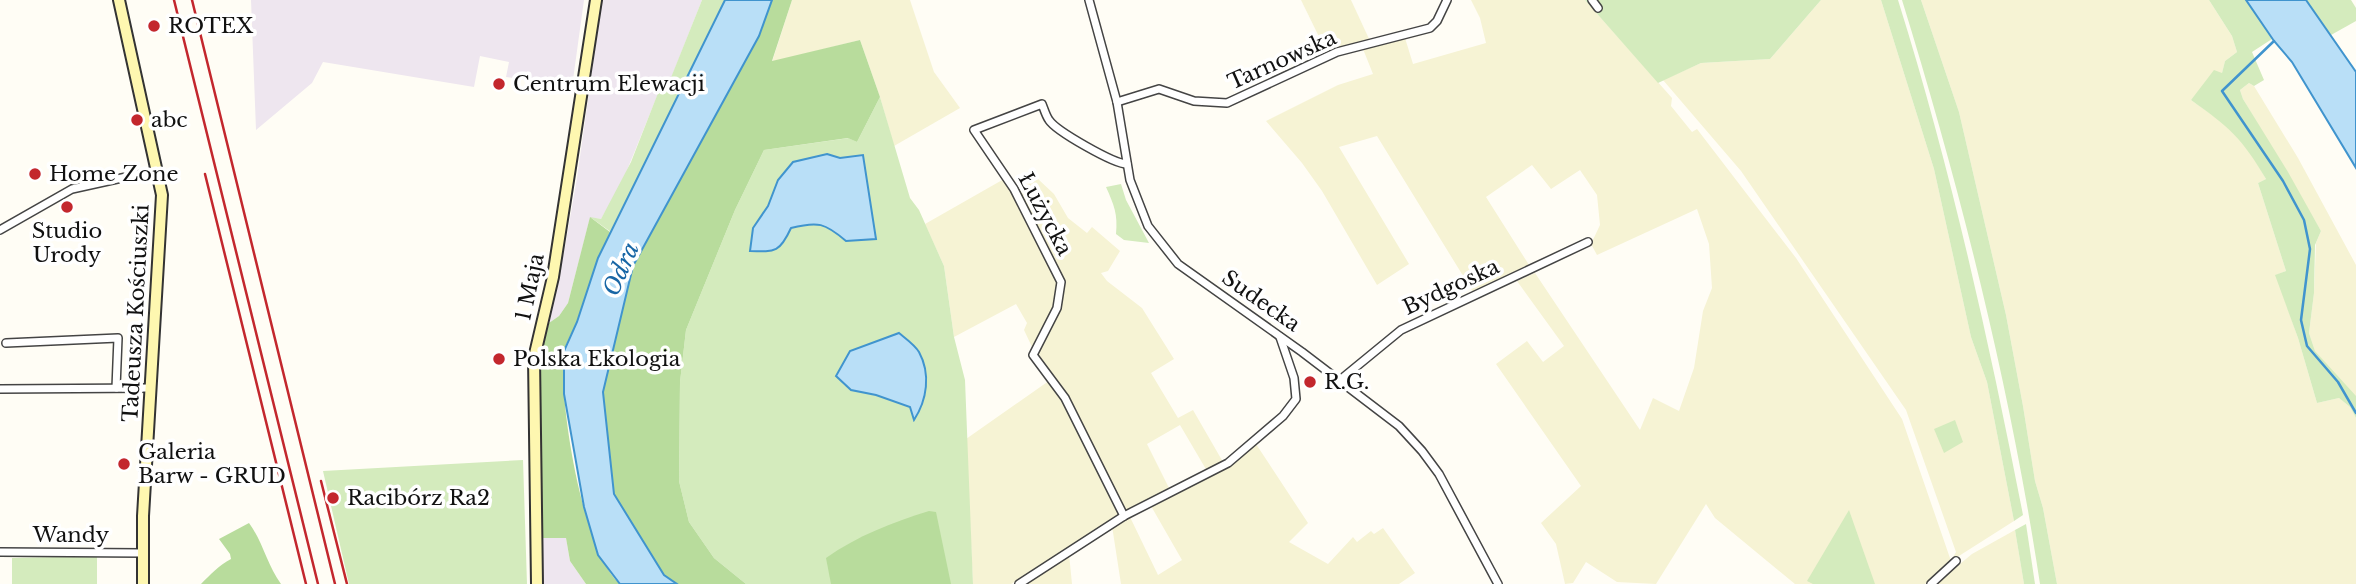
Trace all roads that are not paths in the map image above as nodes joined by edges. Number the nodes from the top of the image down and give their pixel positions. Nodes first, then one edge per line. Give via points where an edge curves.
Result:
1 (119, 0) edge
2 (596, 0) edge
3 (1089, 0) edge
4 (1447, 0) edge
5 (1592, 0) edge
6 (1598, 8) dead end
7 (1117, 102) junction
8 (1127, 164) junction
9 (159, 170) junction
10 (0, 230) edge
11 (1588, 242) dead end
12 (1280, 336) junction
13 (6, 343) dead end
14 (1340, 380) junction
15 (116, 388) junction
16 (151, 388) junction
17 (0, 389) edge
18 (1124, 516) junction
19 (0, 552) edge
20 (143, 553) junction
21 (1956, 561) dead end
22 (143, 584) edge
23 (537, 584) edge
24 (1019, 584) edge
25 (1498, 584) edge
26 (1931, 584) edge

1 - 9 main road, Tadeusza Kościuszki
2 - 23 main road, 1 Maja via 553,277 534,358
3 - 7 street, Sudecka
4 - 7 street, Tarnowska via 1430,28 1337,52 1227,103 1194,101 1159,89
5 - 6 street
7 - 8 street, Sudecka
8 - 12 street, Sudecka via 1149,226 1178,264
8 - 18 street, Łużycka via 1094,151 1050,122 1042,104 974,130 1014,189 1061,282 1057,308 1033,355 1065,398
9 - 10 street via 72,189
9 - 16 main road, Tadeusza Kościuszki via 162,195
11 - 14 street, Bydgoska via 1402,330
12 - 14 street, Sudecka
12 - 18 street via 1294,377 1296,400 1283,416 1228,463
13 - 15 street via 118,338
14 - 25 street, Sudecka via 1399,426 1422,451
15 - 16 street
15 - 17 street
16 - 20 main road, Tadeusza Kościuszki
18 - 24 street
19 - 20 street, Wandy
20 - 22 main road, Tadeusza Kościuszki
21 - 26 street

